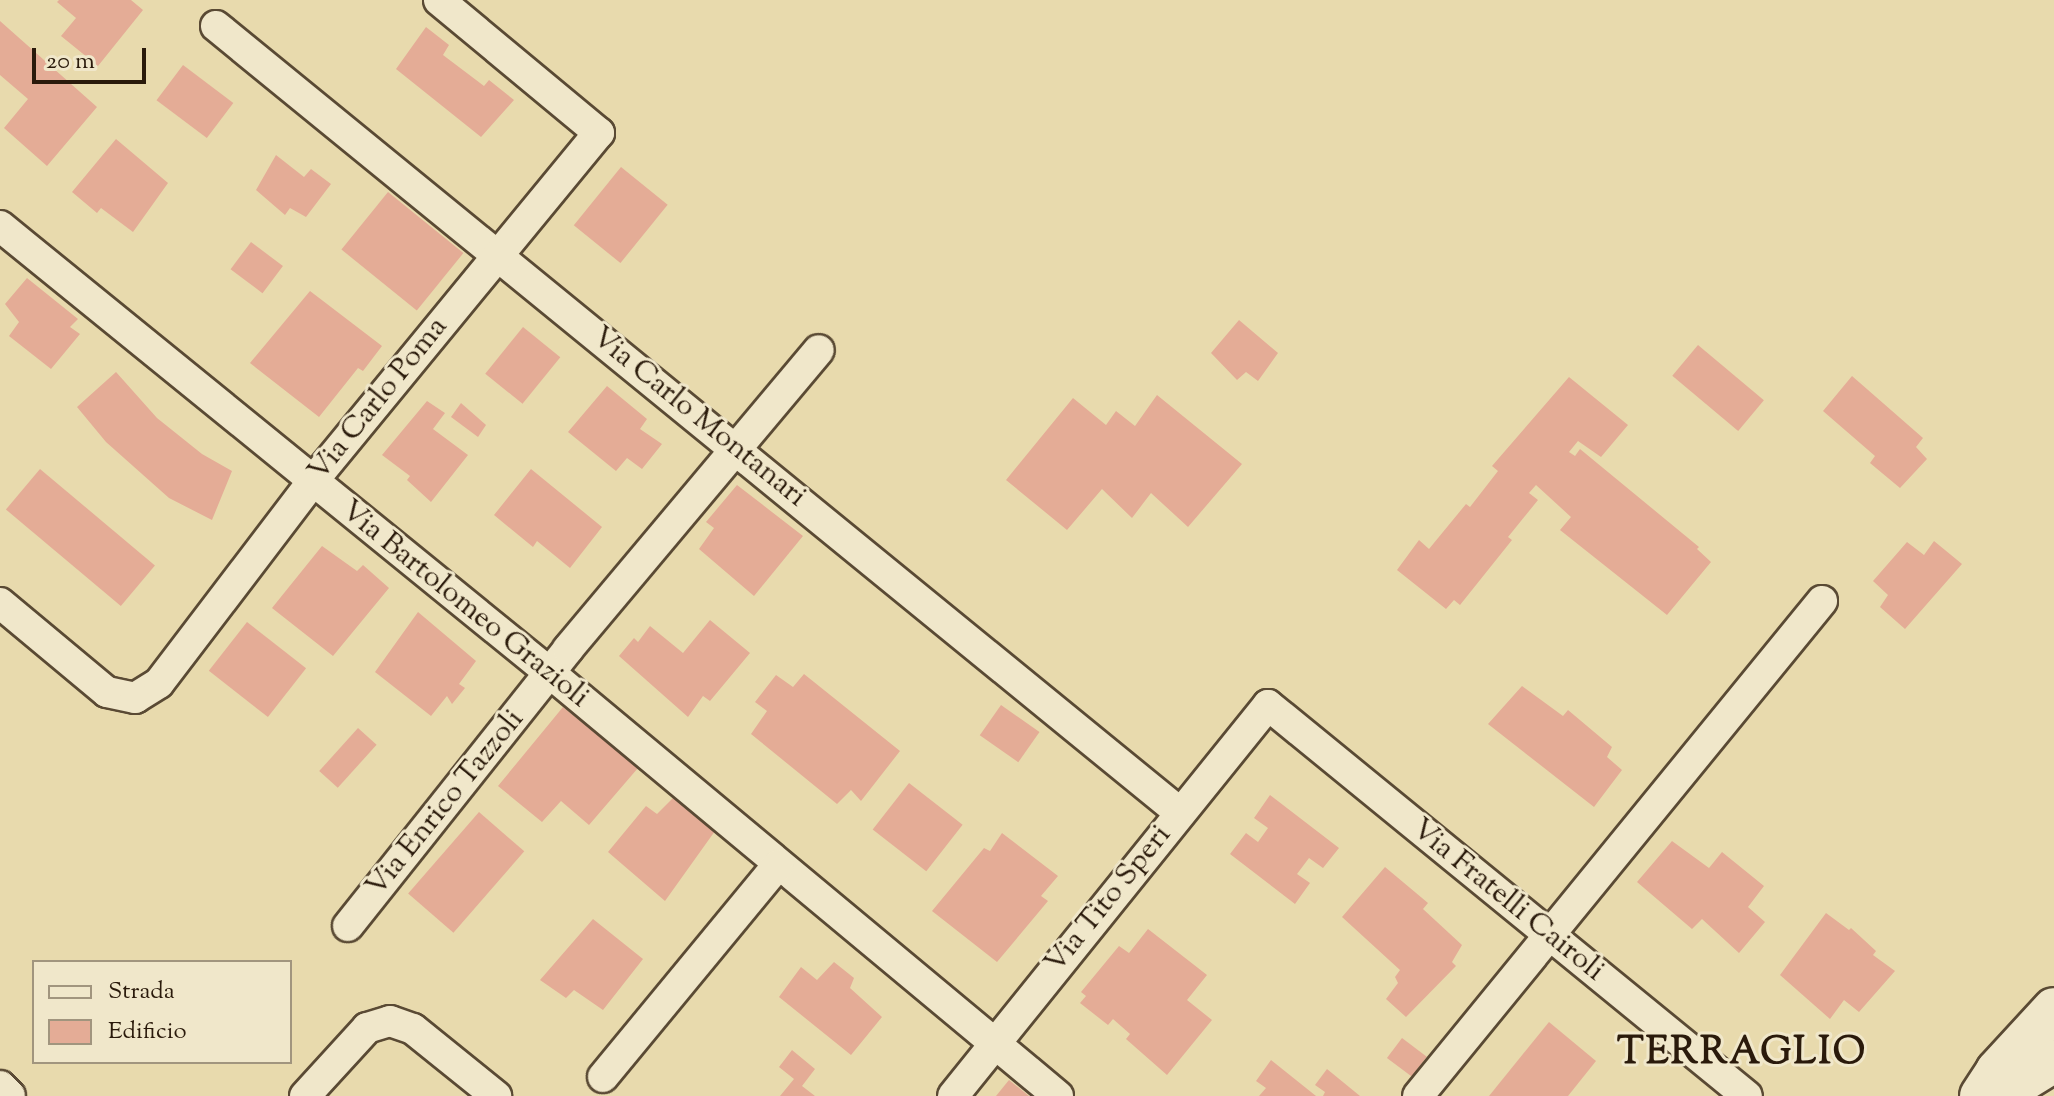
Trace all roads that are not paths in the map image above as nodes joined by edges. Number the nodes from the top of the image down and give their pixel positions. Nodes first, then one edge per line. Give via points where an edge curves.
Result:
1 (439, 0) edge
2 (216, 26) dead end
3 (0, 226) edge
4 (497, 256) junction
5 (819, 350) dead end
6 (737, 448) junction
7 (312, 482) junction
8 (1822, 601) dead end
9 (0, 603) edge
10 (550, 673) junction
11 (1268, 705) joint
12 (1179, 812) junction
13 (778, 865) junction
14 (348, 926) dead end
15 (1548, 936) junction
16 (2054, 1009) edge
17 (994, 1044) junction
18 (2054, 1061) edge
19 (603, 1077) dead end
20 (0, 1086) edge
21 (10, 1096) edge
22 (305, 1096) edge
23 (496, 1096) edge
24 (953, 1096) edge
25 (1058, 1096) edge
26 (1418, 1096) edge
27 (1747, 1096) edge
28 (1981, 1096) edge
29 (1997, 1096) edge

1 - 4 street, Via Carlo Poma via 599,133
2 - 4 street, Via Carlo Montanari
3 - 7 street, Via Bartolomeo Grazioli
4 - 6 street, Via Carlo Montanari
4 - 7 street, Via Carlo Poma
5 - 6 street, Via Enrico Tazzoli
6 - 10 street, Via Enrico Tazzoli
6 - 12 street, Via Carlo Montanari
7 - 9 street, Via Carlo Poma via 159,683 135,698 107,692
7 - 10 street, Via Bartolomeo Grazioli
8 - 15 street
10 - 13 street, Via Bartolomeo Grazioli
10 - 14 street, Via Enrico Tazzoli
11 - 12 street, Via Tito Speri
11 - 15 street, Via Fratelli Cairoli
12 - 17 street, Via Tito Speri
13 - 17 street, Via Bartolomeo Grazioli
13 - 19 street
15 - 26 street
15 - 27 street, Via Fratelli Cairoli
16 - 28 main road
17 - 24 street, Via Tito Speri
17 - 25 street, Via Bartolomeo Grazioli
18 - 29 main road
20 - 21 street
22 - 23 street via 367,1028 390,1021 413,1029

